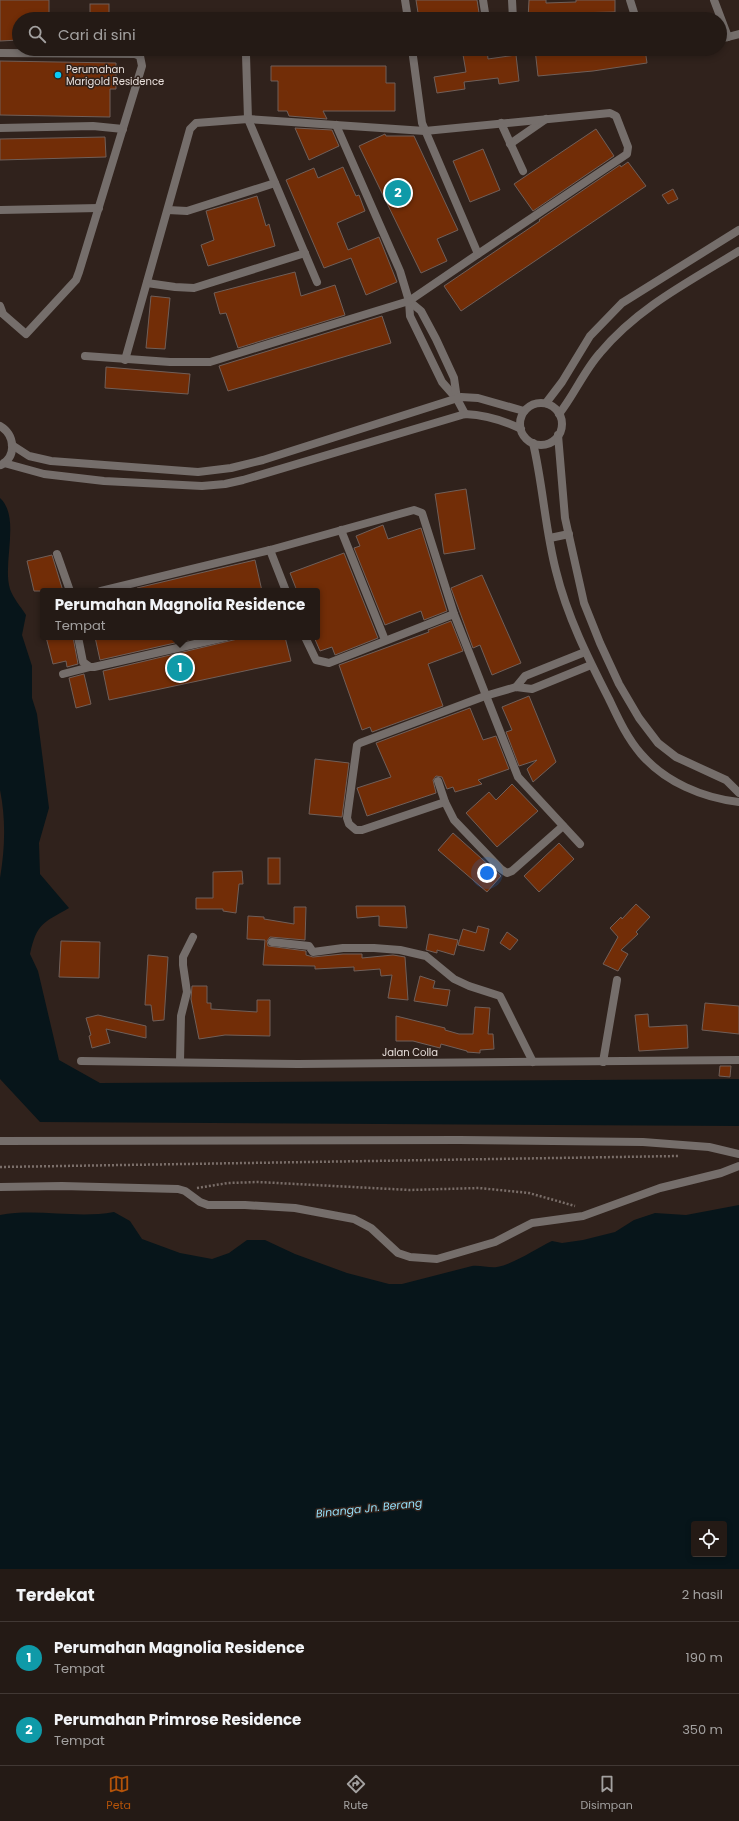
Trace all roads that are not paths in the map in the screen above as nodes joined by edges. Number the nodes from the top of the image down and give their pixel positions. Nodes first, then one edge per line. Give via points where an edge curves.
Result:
1 (405, 0) edge
2 (483, 0) edge
3 (512, 0) edge
4 (630, 0) edge
5 (714, 0) edge
6 (407, 12) edge
7 (485, 12) edge
8 (513, 12) edge
9 (634, 12) edge
10 (717, 12) edge
11 (739, 34) edge
12 (727, 37) edge
13 (0, 53) edge
14 (12, 53) edge
15 (140, 56) edge
16 (246, 56) edge
17 (413, 56) edge
18 (547, 119) junction
19 (248, 120) junction
20 (501, 123) junction
21 (336, 125) junction
22 (0, 128) edge
23 (123, 129) junction
24 (425, 131) junction
25 (510, 144) junction
26 (523, 170) dead end
27 (275, 183) junction
28 (99, 208) junction
29 (0, 210) edge
30 (168, 210) junction
31 (739, 230) edge
32 (739, 251) edge
33 (305, 253) junction
34 (478, 254) junction
35 (317, 282) dead end
36 (147, 283) junction
37 (409, 301) junction
38 (0, 306) edge
39 (85, 356) dead end
40 (125, 360) junction
41 (457, 399) junction
42 (546, 403) junction
43 (524, 411) junction
44 (465, 414) junction
45 (560, 414) junction
46 (0, 426) edge
47 (521, 429) junction
48 (558, 435) junction
49 (533, 443) junction
50 (12, 446) junction
51 (2, 464) edge
52 (341, 530) junction
53 (569, 534) junction
54 (550, 538) junction
55 (270, 550) junction
56 (57, 554) dead end
57 (69, 588) edge
58 (113, 588) edge
59 (285, 588) edge
60 (454, 614) junction
61 (79, 640) edge
62 (213, 640) edge
63 (306, 640) edge
64 (385, 640) junction
65 (585, 652) junction
66 (591, 665) junction
67 (90, 667) junction
68 (63, 674) dead end
69 (516, 687) junction
70 (485, 696) junction
71 (438, 781) dead end
72 (739, 793) edge
73 (445, 802) junction
74 (739, 802) edge
75 (563, 826) junction
76 (580, 844) dead end
77 (193, 937) dead end
78 (272, 942) dead end
79 (617, 980) dead end
80 (739, 1060) edge
81 (81, 1061) dead end
82 (180, 1061) junction
83 (533, 1062) junction
84 (603, 1062) junction
85 (0, 1141) edge
86 (739, 1154) edge
87 (739, 1166) edge
88 (0, 1187) edge

1 - 6 street
2 - 7 street
3 - 8 street
4 - 9 street
5 - 10 street
11 - 12 street
13 - 14 street
15 - 23 street via 142,66
16 - 19 street
17 - 24 street via 420,117
18 - 20 street
18 - 25 street
18 - 34 street via 613,114 628,147 627,154
19 - 21 street
19 - 27 street
19 - 30 street via 196,122 193,125
20 - 24 street
20 - 25 street
21 - 24 street
21 - 37 street via 400,271
22 - 23 street via 93,126
23 - 28 street
24 - 34 street
25 - 26 street
27 - 30 street via 187,211
27 - 33 street
28 - 29 street
28 - 38 street via 76,280 26,334 3,314
30 - 36 street
31 - 42 street via 622,303 590,336
32 - 45 street via 665,296 627,325 599,354
33 - 35 street
33 - 36 street via 194,288
34 - 37 street
36 - 40 street
37 - 40 street via 204,363
37 - 41 street via 410,316 442,382
37 - 41 street via 421,311 436,339 454,378
39 - 40 street
41 - 43 street via 478,398
41 - 44 street
41 - 50 street via 263,460 210,471 51,462 29,456
42 - 43 street via 534,404
42 - 45 street
43 - 47 street
44 - 47 street via 504,420
44 - 51 street via 224,484 202,486 104,481 44,474
45 - 48 street via 562,425
46 - 50 street via 9,433
47 - 49 street
48 - 49 street via 545,444
48 - 53 street via 565,518
49 - 54 street
50 - 51 street via 8,458
52 - 55 street
52 - 60 street via 414,510 422,513
52 - 64 street
53 - 54 street
53 - 72 street via 584,603 610,664 638,718 658,743 676,757 726,780
54 - 65 street via 556,571 572,622
55 - 58 street
55 - 59 street
56 - 57 street
60 - 64 street
60 - 70 street
61 - 67 street via 83,662
62 - 67 street
63 - 64 street via 316,660 329,663
65 - 66 street
65 - 69 street via 525,676
66 - 69 street via 532,689
66 - 74 street via 627,735 641,754 659,771 677,783 718,800
67 - 68 street
69 - 70 street
70 - 73 street via 357,745 347,818 356,830
70 - 75 street via 518,776
71 - 73 street
73 - 75 street via 454,820 507,873
75 - 76 street
77 - 82 street via 183,957 187,992 181,1016
78 - 83 street via 309,946 313,952 343,948 374,948 426,956 454,979 500,996
79 - 84 street
80 - 84 street, Jalan Colla
81 - 82 street, Jalan Colla
82 - 83 street, Jalan Colla via 298,1064
83 - 84 street, Jalan Colla
85 - 86 street via 643,1142 709,1146
87 - 88 street via 721,1174 660,1188 583,1216 532,1223 495,1242 437,1259 410,1257 398,1253 371,1228 354,1220 295,1208 208,1205 185,1191 62,1186

